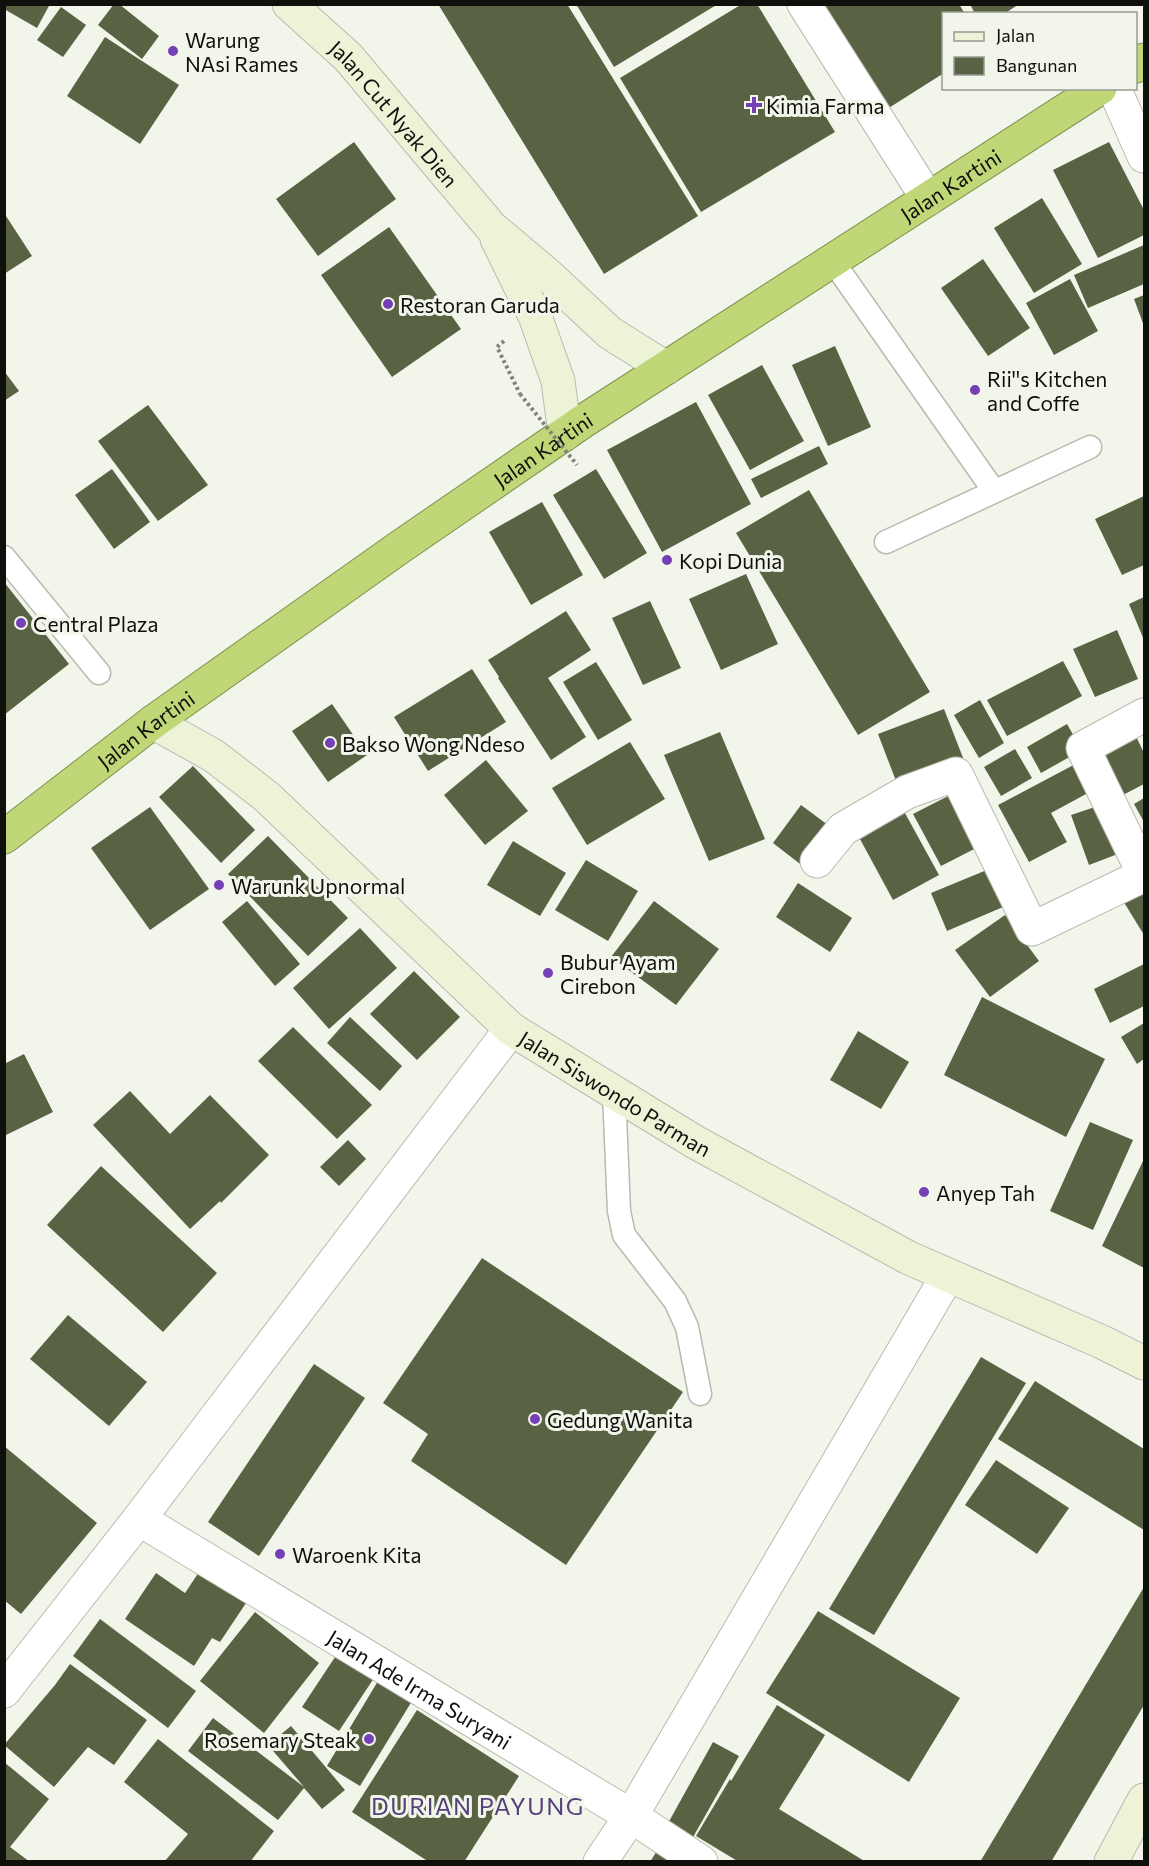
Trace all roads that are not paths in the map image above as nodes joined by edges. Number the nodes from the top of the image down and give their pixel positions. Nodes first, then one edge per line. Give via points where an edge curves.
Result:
1 (289, 4) edge
2 (804, 4) edge
3 (1097, 90) edge
4 (1115, 90) edge
5 (1144, 156) edge
6 (928, 199) junction
7 (491, 227) junction
8 (832, 260) junction
9 (666, 368) junction
10 (565, 434) junction
11 (1090, 447) dead end
12 (994, 491) junction
13 (886, 542) dead end
14 (4, 557) edge
15 (99, 673) dead end
16 (1144, 715) edge
17 (153, 722) junction
18 (4, 837) edge
19 (817, 861) dead end
20 (1144, 874) edge
21 (511, 1029) junction
22 (614, 1092) junction
23 (948, 1275) junction
24 (1144, 1363) edge
25 (700, 1394) dead end
26 (139, 1519) junction
27 (4, 1691) edge
28 (1144, 1800) edge
29 (631, 1816) junction
30 (600, 1862) edge
31 (701, 1862) edge
32 (1111, 1862) edge

1 - 7 street, Jalan Cut Nyak Dien via 348,57
2 - 6 street
3 - 6 highway, Jalan Kartini
4 - 5 street
6 - 8 highway, Jalan Kartini
7 - 9 street, Jalan Cut Nyak Dien via 610,333
7 - 10 street, Jalan Cut Nyak Dien via 535,316 558,381
8 - 9 highway, Jalan Kartini
8 - 12 lane
9 - 10 highway, Jalan Kartini
10 - 17 highway, Jalan Kartini
11 - 12 lane
12 - 13 lane
14 - 15 lane
16 - 20 street via 1083,748
17 - 18 highway, Jalan Kartini
17 - 21 street, Jalan Siswondo Parman via 214,756 267,797
19 - 20 street via 843,829 907,792 956,774 1032,929
21 - 22 street, Jalan Siswondo Parman
21 - 26 street
22 - 23 street, Jalan Siswondo Parman via 695,1142 909,1258
22 - 25 lane via 619,1211 624,1234 675,1301 687,1327
23 - 24 street, Jalan Siswondo Parman
23 - 29 street
26 - 27 street
26 - 29 street, Jalan Ade Irma Suryani
28 - 32 street
29 - 30 street
29 - 31 street, Jalan Ade Irma Suryani

